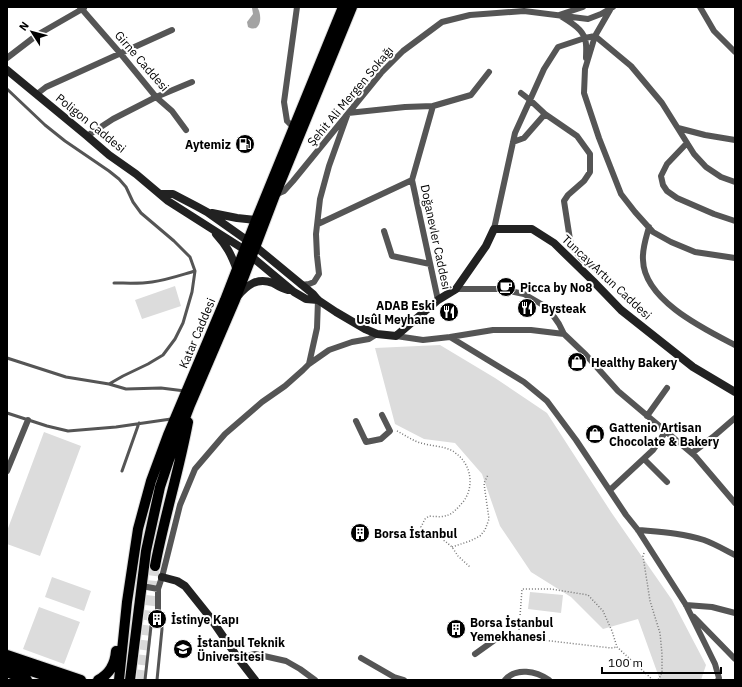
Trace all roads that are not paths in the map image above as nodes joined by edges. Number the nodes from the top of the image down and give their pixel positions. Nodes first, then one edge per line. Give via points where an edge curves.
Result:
1 (82, 7) edge
2 (297, 7) edge
3 (343, 7) edge
4 (352, 7) edge
5 (583, 7) edge
6 (700, 7) edge
7 (612, 8) edge
8 (559, 15) junction
9 (172, 30) dead end
10 (595, 36) junction
11 (585, 38) junction
12 (735, 52) edge
13 (120, 53) junction
14 (7, 58) edge
15 (585, 69) junction
16 (7, 70) edge
17 (488, 72) dead end
18 (192, 82) dead end
19 (7, 89) edge
20 (521, 93) dead end
21 (36, 94) junction
22 (156, 97) junction
23 (530, 100) junction
24 (433, 106) junction
25 (348, 114) junction
26 (545, 114) junction
27 (298, 128) junction
28 (678, 128) junction
29 (186, 130) dead end
30 (87, 136) junction
31 (735, 140) edge
32 (513, 142) junction
33 (686, 143) junction
34 (412, 180) junction
35 (735, 182) edge
36 (161, 194) junction
37 (275, 194) junction
38 (207, 212) junction
39 (256, 220) junction
40 (735, 221) edge
41 (318, 224) junction
42 (208, 226) junction
43 (649, 227) junction
44 (494, 229) junction
45 (384, 231) dead end
46 (250, 248) junction
47 (574, 250) junction
48 (568, 256) junction
49 (735, 258) edge
50 (430, 264) junction
51 (237, 270) junction
52 (195, 271) junction
53 (605, 275) dead end
54 (114, 283) dead end
55 (301, 284) junction
56 (456, 289) junction
57 (294, 292) junction
58 (236, 300) junction
59 (318, 300) junction
60 (438, 300) junction
61 (377, 334) junction
62 (564, 334) junction
63 (396, 336) junction
64 (450, 337) junction
65 (735, 345) edge
66 (7, 358) edge
67 (309, 364) junction
68 (109, 384) junction
69 (667, 388) dead end
70 (187, 391) junction
71 (735, 392) edge
72 (190, 405) junction
73 (7, 413) edge
74 (382, 415) dead end
75 (647, 416) junction
76 (735, 418) edge
77 (175, 419) junction
78 (28, 420) junction
79 (356, 421) dead end
80 (139, 423) junction
81 (666, 431) junction
82 (692, 453) junction
83 (644, 459) junction
84 (7, 471) edge
85 (122, 471) dead end
86 (667, 482) dead end
87 (610, 490) junction
88 (735, 492) edge
89 (730, 497) junction
90 (735, 503) edge
91 (638, 530) junction
92 (735, 555) edge
93 (133, 558) junction
94 (155, 566) tunnel mouth
95 (162, 577) junction
96 (129, 585) junction
97 (142, 586) junction
98 (158, 589) junction
99 (686, 605) junction
100 (158, 611) junction
101 (735, 613) edge
102 (691, 614) junction
103 (124, 630) junction
104 (518, 637) road end
105 (475, 654) dead end
106 (7, 655) edge
107 (238, 658) junction
108 (361, 658) dead end
109 (735, 659) edge
110 (7, 663) edge
111 (8, 674) edge
112 (514, 677) edge
113 (27, 680) edge
114 (58, 680) edge
115 (81, 680) edge
116 (98, 680) edge
117 (119, 680) edge
118 (130, 680) edge
119 (145, 680) edge
120 (157, 680) edge
121 (255, 680) edge
122 (315, 680) edge
123 (404, 680) edge
124 (505, 680) edge
125 (549, 680) edge
126 (718, 680) edge

1 - 13 street, Girne Caddesi
1 - 14 street via 37,35
2 - 27 street via 284,102 286,121
3 - 27 main road, Katar Caddesi
4 - 27 main road, Katar Caddesi
5 - 8 street
6 - 12 street via 714,31
7 - 8 street, Şehit Ali Mergen Sokağı via 588,18
7 - 10 street
8 - 11 street via 578,28
8 - 25 street, Şehit Ali Mergen Sokağı via 524,11 470,15 442,22 403,51 381,73
9 - 13 street
10 - 11 street
10 - 15 street
10 - 28 street via 631,66 662,103
11 - 15 street
11 - 23 street via 558,47 544,69
13 - 21 street
13 - 22 street, Girne Caddesi
15 - 43 street via 584,93 621,194
16 - 21 street, Poligon Caddesi
17 - 24 street via 471,95
18 - 22 street
19 - 52 lane via 45,125 119,179 141,212 190,257
20 - 23 street
21 - 30 street, Poligon Caddesi
22 - 29 street, Girne Caddesi via 172,111
22 - 30 street via 112,119
23 - 26 street
23 - 32 street
24 - 25 street
24 - 34 street, Doğanevler Caddesi
25 - 37 street, Şehit Ali Mergen Sokağı via 284,191
25 - 41 street via 329,166 320,199
26 - 32 street via 524,138
26 - 47 street via 577,136 590,154 590,172 564,201 571,246
27 - 37 main road, Katar Caddesi
27 - 39 main road, Katar Caddesi
28 - 31 street
28 - 33 street
30 - 36 street, Poligon Caddesi
32 - 44 street
33 - 35 street via 706,166 721,177
33 - 40 street via 661,176 663,185 677,198
34 - 41 street
34 - 50 street, Doğanevler Caddesi
36 - 38 street, Poligon Caddesi via 173,194
36 - 42 street, Poligon Caddesi
37 - 46 main road, Katar Caddesi
38 - 39 street
38 - 46 street, Poligon Caddesi
39 - 46 main road, Katar Caddesi
41 - 55 street via 316,256 319,274 314,282
42 - 46 street, Poligon Caddesi
42 - 51 street via 231,254
43 - 49 street via 671,242 695,252
43 - 65 street via 644,242 643,260 653,288 685,316
44 - 48 street, Tuncay Artun Caddesi via 532,230 554,243
44 - 56 street via 486,246
45 - 50 street via 392,256
46 - 51 main road, Katar Caddesi
46 - 55 street
46 - 57 street
46 - 58 main road, Katar Caddesi
47 - 48 street
47 - 53 street
48 - 71 street, Tuncay Artun Caddesi via 621,310 693,367
50 - 60 street, Doğanevler Caddesi
51 - 70 main road, Katar Caddesi
52 - 54 lane via 150,282
52 - 68 lane via 183,323 163,355
55 - 59 street
56 - 60 street
56 - 62 street, Doğanevler Caddesi via 500,289 524,294 548,308
57 - 58 street via 258,281 246,287
57 - 59 street via 306,299
58 - 72 main road, Katar Caddesi
59 - 61 street
59 - 67 street via 317,328
60 - 63 street
61 - 63 street
61 - 67 street via 369,339 329,350
62 - 64 street via 532,330 493,330
62 - 75 street, Doğanevler Caddesi via 618,391
63 - 64 street via 423,340
64 - 87 street via 524,382 547,401
66 - 68 lane via 66,376
67 - 95 street via 225,434 195,469 180,505
68 - 70 lane via 126,389 161,388
69 - 75 street
70 - 77 main road, Katar Caddesi
72 - 94 main road via 185,441
72 - 97 main road, Katar Caddesi via 160,487 146,551
73 - 78 lane
74 - 79 street via 390,431 381,439 366,442
75 - 81 street, Doğanevler Caddesi
76 - 82 street
77 - 80 lane
77 - 93 main road, Katar Caddesi via 149,487
78 - 80 lane via 68,431
78 - 84 street
80 - 85 lane
81 - 82 street, Doğanevler Caddesi
81 - 83 street
82 - 89 street, Doğanevler Caddesi
83 - 86 street
83 - 87 street
87 - 91 street
88 - 89 street
89 - 90 street, Doğanevler Caddesi
91 - 92 street via 690,536
91 - 99 street
93 - 96 main road, Katar Caddesi
93 - 97 main road via 138,567 137,584
95 - 98 street
95 - 107 street via 185,586
96 - 97 main road
96 - 103 main road, Katar Caddesi
97 - 98 street
97 - 118 main road, Katar Caddesi
98 - 100 street
99 - 101 street
99 - 102 street
100 - 119 lane via 153,614 150,626
100 - 120 lane via 161,615 162,629
102 - 109 street
102 - 126 street via 715,664
103 - 116 main road via 114,663 107,674
103 - 117 main road, Katar Caddesi
104 - 105 street via 506,636 496,639
106 - 115 main road
107 - 121 street
107 - 122 street via 255,654 286,662
108 - 123 street
110 - 114 main road
111 - 113 main road
112 - 124 street via 511,675
112 - 125 street via 518,672 532,672

